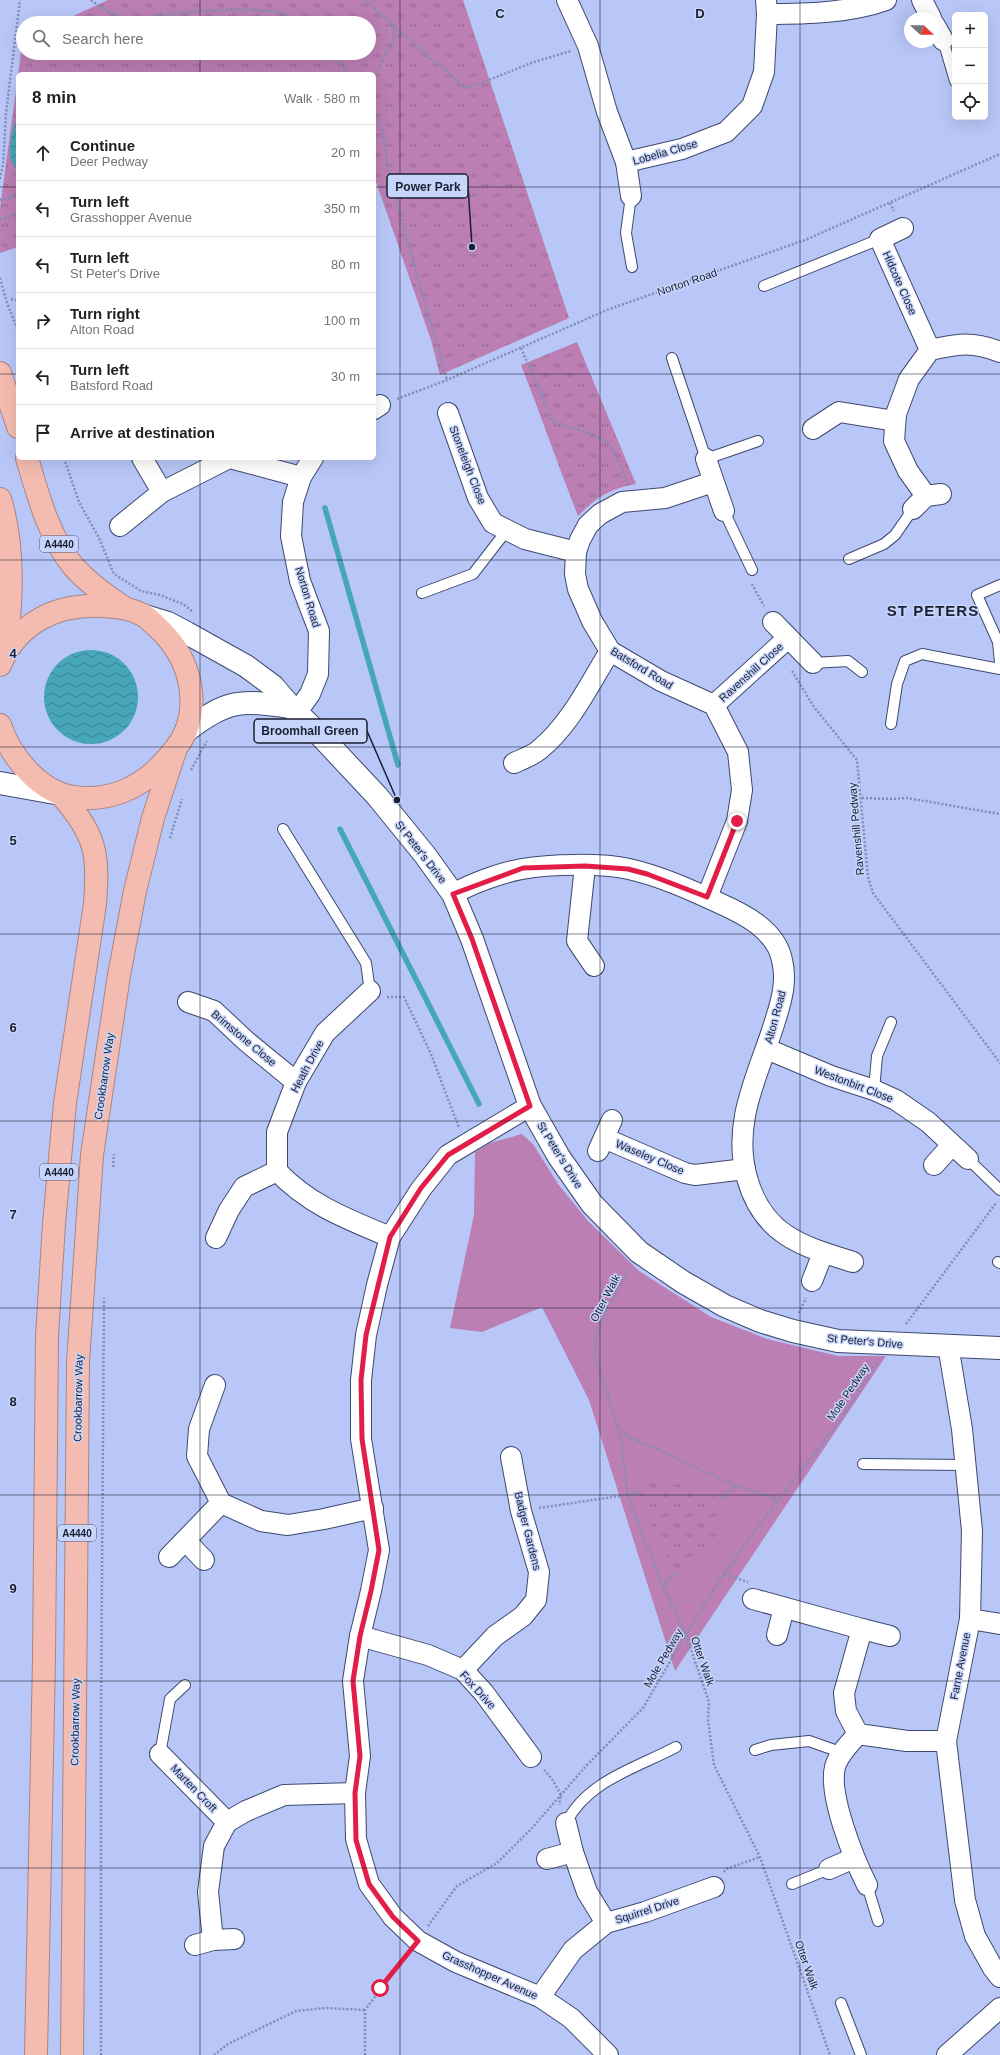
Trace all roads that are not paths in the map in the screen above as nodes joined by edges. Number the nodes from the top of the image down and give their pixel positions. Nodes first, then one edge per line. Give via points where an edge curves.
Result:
1 (567, 0) edge
2 (886, 0) edge
3 (922, 0) edge
4 (767, 7) edge
5 (928, 12) edge
6 (940, 38) edge
7 (952, 72) edge
8 (626, 162) junction
9 (631, 196) joint
10 (903, 228) dead end
11 (880, 239) junction
12 (632, 267) dead end
13 (764, 286) dead end
14 (930, 350) junction
15 (1000, 352) edge
16 (672, 358) dead end
17 (0, 373) edge
18 (448, 413) dead end
19 (16, 421) edge
20 (895, 421) junction
21 (813, 429) dead end
22 (758, 441) dead end
23 (706, 459) junction
24 (28, 460) edge
25 (143, 460) edge
26 (226, 460) edge
27 (237, 460) edge
28 (312, 460) edge
29 (301, 477) junction
30 (713, 482) junction
31 (162, 492) junction
32 (0, 499) edge
33 (927, 500) joint
34 (724, 511) joint
35 (120, 526) dead end
36 (507, 530) junction
37 (576, 552) junction
38 (849, 559) dead end
39 (752, 570) dead end
40 (1000, 585) edge
41 (422, 593) dead end
42 (123, 607) junction
43 (144, 616) junction
44 (773, 622) dead end
45 (996, 628) edge
46 (784, 642) junction
47 (610, 651) junction
48 (2, 659) edge
49 (813, 663) joint
50 (1000, 663) edge
51 (1000, 669) edge
52 (862, 672) dead end
53 (714, 705) junction
54 (294, 710) junction
55 (891, 724) dead end
56 (0, 725) edge
57 (186, 731) junction
58 (174, 751) junction
59 (514, 763) dead end
60 (0, 783) edge
61 (59, 794) junction
62 (283, 829) dead end
63 (585, 866) junction
64 (453, 894) junction
65 (707, 897) junction
66 (594, 966) dead end
67 (370, 990) joint
68 (188, 1002) dead end
69 (891, 1022) dead end
70 (767, 1049) junction
71 (296, 1082) junction
72 (874, 1090) junction
73 (530, 1106) junction
74 (612, 1120) dead end
75 (952, 1145) junction
76 (968, 1159) joint
77 (934, 1165) dead end
78 (744, 1169) junction
79 (276, 1171) junction
80 (1000, 1190) edge
81 (390, 1237) junction
82 (216, 1238) dead end
83 (823, 1253) junction
84 (853, 1262) dead end
85 (812, 1281) road end
86 (948, 1346) junction
87 (1000, 1348) edge
88 (215, 1386) dead end
89 (511, 1457) dead end
90 (863, 1464) dead end
91 (966, 1465) junction
92 (221, 1503) junction
93 (373, 1508) junction
94 (186, 1541) junction
95 (169, 1557) dead end
96 (204, 1560) dead end
97 (753, 1599) dead end
98 (784, 1608) junction
99 (970, 1619) junction
100 (1000, 1624) edge
101 (862, 1630) junction
102 (777, 1634) dead end
103 (360, 1636) junction
104 (890, 1636) dead end
105 (463, 1670) junction
106 (185, 1685) dead end
107 (858, 1734) junction
108 (946, 1741) junction
109 (676, 1747) dead end
110 (755, 1750) dead end
111 (843, 1753) junction
112 (160, 1754) joint
113 (531, 1757) road end
114 (355, 1793) junction
115 (227, 1822) junction
116 (566, 1823) joint
117 (573, 1852) junction
118 (854, 1858) junction
119 (547, 1859) dead end
120 (829, 1869) joint
121 (792, 1884) dead end
122 (867, 1886) joint
123 (714, 1887) road end
124 (878, 1921) dead end
125 (606, 1924) junction
126 (234, 1939) dead end
127 (1000, 1977) edge
128 (540, 1996) junction
129 (841, 2003) dead end
130 (1000, 2008) edge
131 (36, 2055) edge
132 (72, 2055) edge
133 (608, 2055) edge
134 (861, 2055) edge
135 (947, 2055) edge

1 - 8 street, Lobelia Close via 588,46 607,112
2 - 4 street via 868,6 806,14
3 - 5 street
4 - 8 street, Lobelia Close via 764,72 752,106 726,132 682,149
6 - 7 lane
8 - 9 street, Lobelia Close
9 - 12 lane via 626,233
10 - 11 street, Hidcote Close
11 - 13 lane
11 - 14 street, Hidcote Close
14 - 15 street via 956,344 982,345
14 - 20 street via 909,379
16 - 23 lane
17 - 19 highway
18 - 36 street, Stoneleigh Close via 478,498 493,524
20 - 21 street via 839,412
20 - 33 street via 894,441 908,471
22 - 23 lane
23 - 30 street
24 - 42 highway, A4440 via 41,507 56,539 73,565 98,590
25 - 31 street
26 - 31 street
27 - 29 street
28 - 29 street, Norton Road
29 - 54 street, Norton Road via 293,502 291,536 300,581 319,631 318,674 310,694
30 - 34 street
30 - 37 street, Batsford Road via 665,498 632,500 611,508 588,526
31 - 35 street
32 - 48 highway via 5,517 12,583 10,618
33 - 38 lane via 884,544
34 - 39 lane
36 - 37 street, Stoneleigh Close via 525,539
36 - 41 lane via 473,574
37 - 47 street, Batsford Road via 575,574 578,589 592,621
40 - 45 lane via 977,595
42 - 43 highway
42 - 48 highway via 80,606 46,615 28,626
43 - 54 street, St Peter's Drive via 168,623 246,666 273,686
43 - 57 highway via 168,637 181,656 189,677 190,714
44 - 46 street, Ravenshill Close
45 - 50 lane
46 - 49 street, Ravenshill Close
46 - 53 street, Ravenshill Close
47 - 53 street, Batsford Road via 661,681
47 - 59 street via 571,714 554,736 538,751
49 - 52 lane via 848,661
51 - 55 lane via 922,654 905,661 897,684
53 - 65 street via 738,752 742,790 737,821
54 - 57 street via 254,702 234,703 210,713
54 - 64 street, St Peter's Drive via 377,796
56 - 61 highway via 6,741 37,780
57 - 58 highway
58 - 61 highway via 152,775 133,788 111,796 87,799
58 - 132 highway, Crookbarrow Way / A4440 via 153,818 135,891 118,975 92,1155 78,1362
60 - 61 street
61 - 131 highway, A4440 via 79,816 92,840 98,871 65,1104 47,1336 44,1666
62 - 67 lane via 366,963
63 - 64 street, Alton Road via 523,868
63 - 65 street, Alton Road via 628,869
63 - 66 street via 577,941
64 - 73 street, St Peter's Drive via 472,939
65 - 70 street, Alton Road via 759,925 772,939 782,958 785,979
67 - 71 street, Heath Drive via 325,1033
68 - 71 street, Brimstone Close via 214,1011
69 - 72 lane via 877,1056
70 - 72 street, Westonbirt Close via 831,1076
70 - 78 street, Alton Road via 746,1104 741,1136
71 - 79 street, Heath Drive via 277,1132
72 - 75 street, Westonbirt Close via 911,1109
73 - 81 street, Grasshopper Avenue via 448,1155 421,1188
73 - 86 street, St Peter's Drive via 559,1158 592,1204 639,1252 683,1282 725,1306 792,1331 838,1341
74 - 78 street, Waseley Close via 601,1144 695,1175
75 - 76 street, Westonbirt Close
75 - 77 street
76 - 80 lane
78 - 83 street, Alton Road via 752,1194 772,1225 786,1236
79 - 81 street via 292,1188 323,1208
79 - 82 street via 244,1188 229,1210
81 - 93 street, Grasshopper Avenue via 366,1335 361,1380 362,1439
83 - 84 street, Alton Road
83 - 85 street
86 - 87 street, St Peter's Drive
86 - 91 street, Farne Avenue
88 - 92 street via 199,1429 197,1456
89 - 105 street, Badger Gardens via 521,1511 539,1572 536,1600 523,1616 495,1636
90 - 91 lane
91 - 99 street, Farne Avenue via 972,1531
92 - 93 street via 261,1521 288,1525
92 - 94 street
93 - 103 street, Grasshopper Avenue via 379,1550
94 - 95 street
94 - 96 street
97 - 98 street
98 - 101 street
98 - 102 street
99 - 100 street
99 - 108 street, Farne Avenue
101 - 104 street
101 - 107 street via 844,1693 846,1711
103 - 105 street, Fox Drive via 428,1655
103 - 114 street, Grasshopper Avenue via 353,1681 360,1756
105 - 113 street, Fox Drive via 484,1693
106 - 112 lane via 170,1699
107 - 108 street via 907,1741
107 - 111 street
108 - 127 street, Farne Avenue via 965,1900 975,1936
109 - 116 lane via 604,1782 578,1804
110 - 111 lane via 771,1744 809,1741
111 - 118 street via 835,1765 833,1779
112 - 115 street, Marten Croft
114 - 115 street via 284,1795
114 - 128 street, Grasshopper Avenue via 356,1840 369,1884 393,1917 418,1941 456,1962
115 - 126 street via 214,1846 204,1942
116 - 117 street
117 - 119 street
117 - 125 street via 586,1892
118 - 120 street
118 - 122 street
120 - 121 lane
122 - 124 lane
123 - 125 street, Squirrel Drive
125 - 128 street, Squirrel Drive via 573,1950
128 - 133 street, Grasshopper Avenue via 571,2018
129 - 134 lane
130 - 135 street

